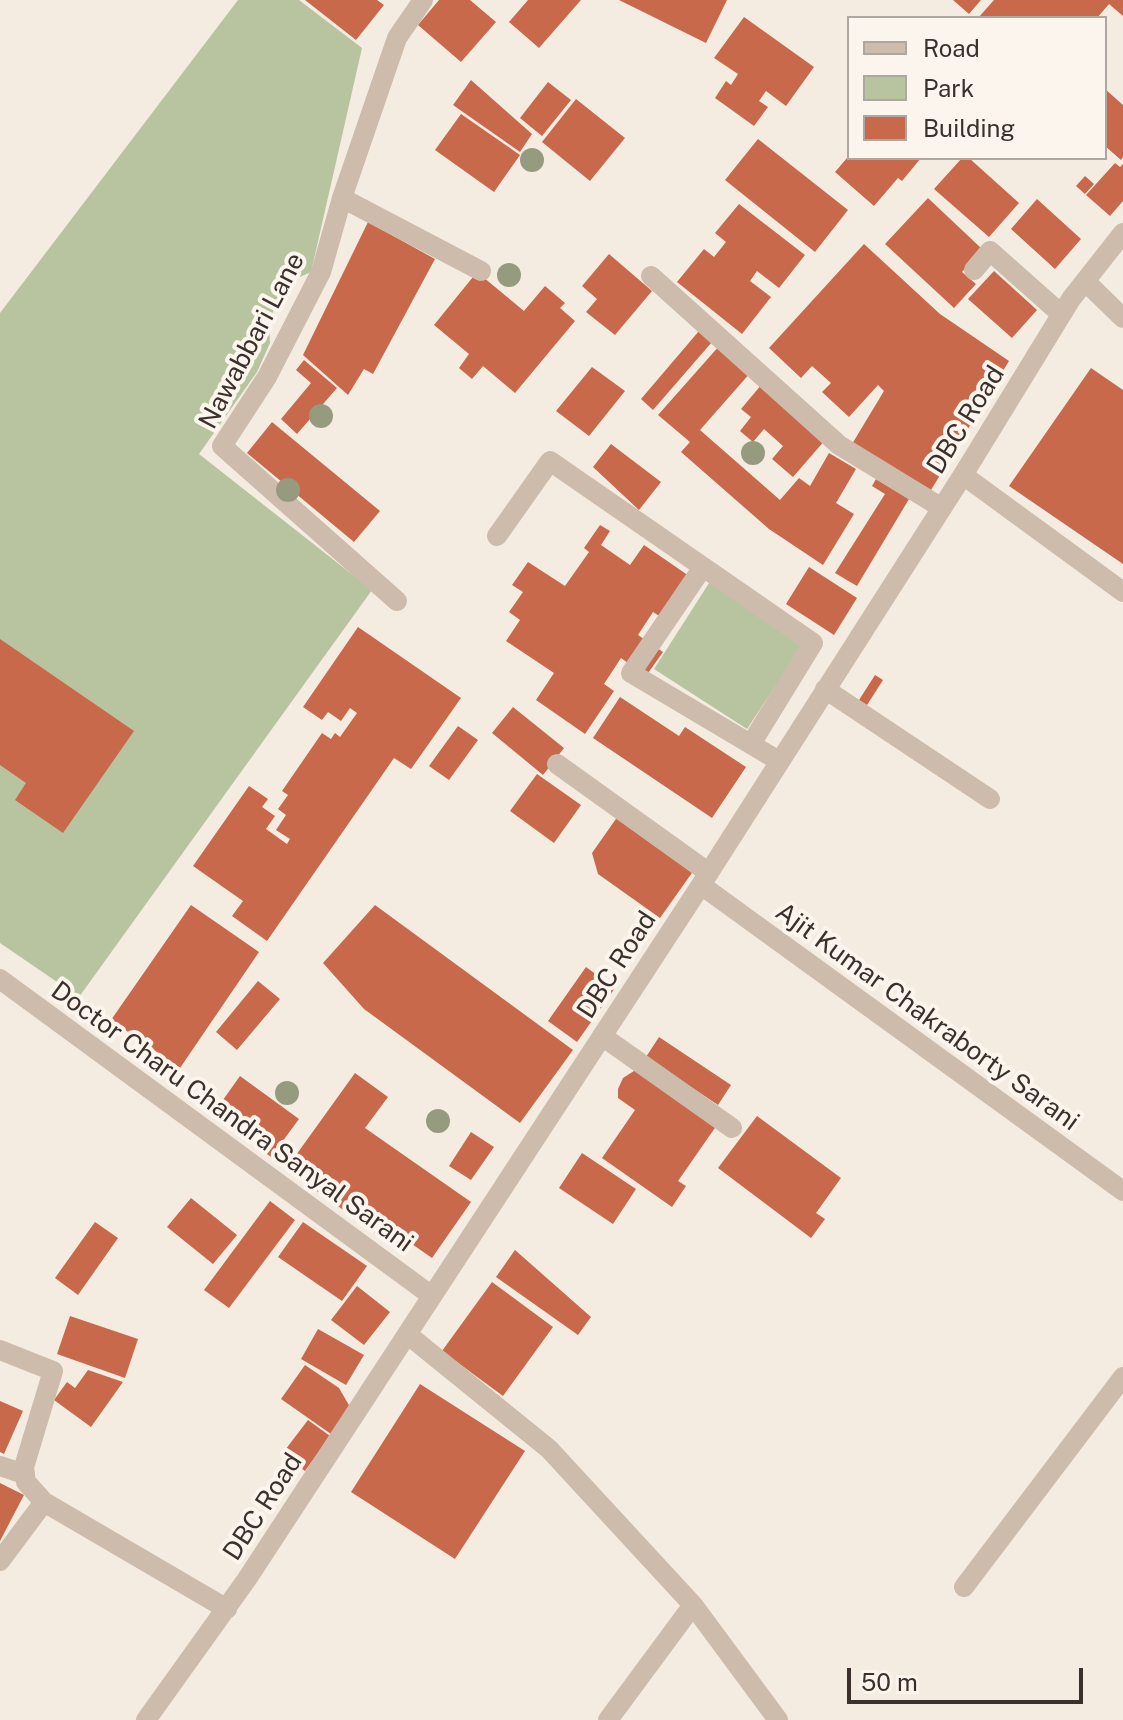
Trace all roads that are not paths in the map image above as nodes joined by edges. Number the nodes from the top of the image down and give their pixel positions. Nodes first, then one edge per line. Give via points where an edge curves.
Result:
1 (423, 0) edge
2 (342, 198) junction
3 (1123, 233) edge
4 (974, 270) dead end
5 (481, 271) dead end
6 (651, 276) dead end
7 (1085, 281) junction
8 (1061, 314) junction
9 (1123, 318) edge
10 (963, 475) junction
11 (942, 508) junction
12 (497, 536) dead end
13 (703, 567) junction
14 (1123, 592) edge
15 (397, 601) dead end
16 (825, 689) junction
17 (751, 744) junction
18 (779, 761) junction
19 (557, 764) dead end
20 (990, 799) dead end
21 (705, 879) junction
22 (0, 979) edge
23 (602, 1036) junction
24 (732, 1128) dead end
25 (1123, 1191) edge
26 (432, 1296) junction
27 (407, 1334) junction
28 (0, 1350) edge
29 (1123, 1377) edge
30 (0, 1466) edge
31 (24, 1474) junction
32 (44, 1502) junction
33 (2, 1553) edge
34 (964, 1587) dead end
35 (693, 1605) junction
36 (227, 1609) junction
37 (146, 1720) edge
38 (608, 1720) edge
39 (778, 1720) edge

1 - 2 street, Nawabbari Lane via 397,38
2 - 5 street
2 - 15 street, Nawabbari Lane via 321,272 267,377 222,446
3 - 7 street, DBC Road
4 - 8 street via 990,251
6 - 11 street via 839,445
7 - 8 street, DBC Road
7 - 9 street
8 - 10 street, DBC Road
10 - 11 street, DBC Road
10 - 14 street
11 - 16 street, DBC Road
12 - 13 street via 550,461
13 - 17 street via 813,643
13 - 17 street via 631,673
16 - 18 street, DBC Road
16 - 20 street
17 - 18 street
18 - 21 street, DBC Road
19 - 21 street, Ajit Kumar Chakraborty Sarani
21 - 23 street, DBC Road
21 - 25 street, Ajit Kumar Chakraborty Sarani
22 - 26 street, Doctor Charu Chandra Sanyal Sarani
23 - 24 street
23 - 26 street, DBC Road
26 - 27 street, DBC Road
27 - 35 street via 549,1449
27 - 36 street, DBC Road
28 - 31 street via 53,1371
29 - 34 street
30 - 31 street
31 - 32 street
32 - 33 street
32 - 36 street
35 - 38 street
35 - 39 street
36 - 37 street, DBC Road

